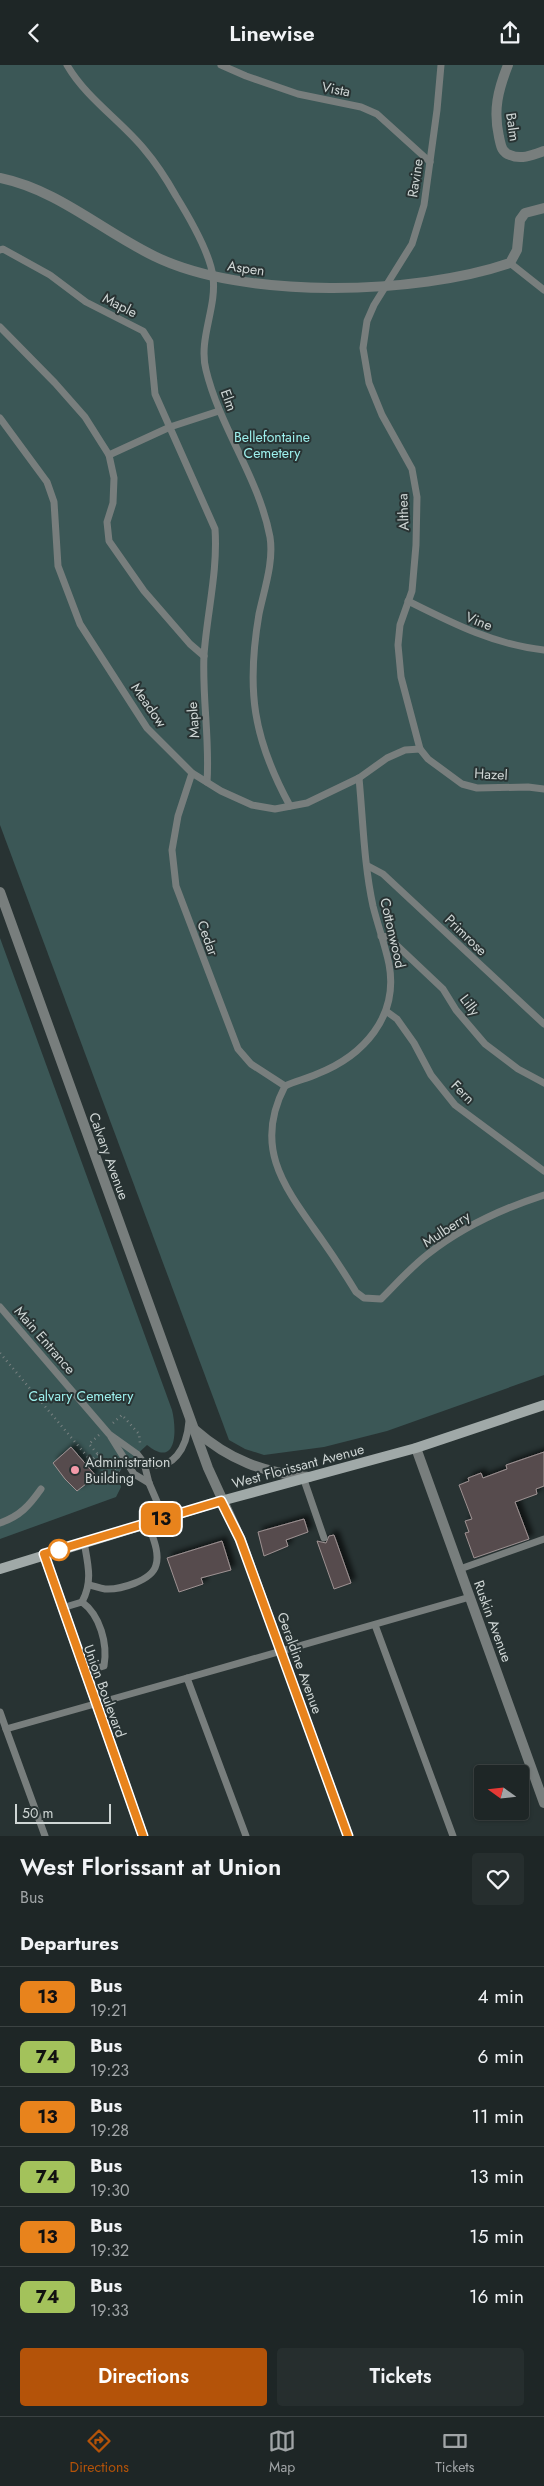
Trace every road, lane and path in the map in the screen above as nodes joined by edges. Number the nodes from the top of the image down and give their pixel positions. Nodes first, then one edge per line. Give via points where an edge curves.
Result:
1 (67, 65) edge
2 (222, 65) edge
3 (441, 65) edge
4 (508, 65) edge
5 (544, 151) edge
6 (430, 162) junction
7 (0, 178) edge
8 (544, 208) edge
9 (0, 250) edge
10 (510, 263) junction
11 (213, 277) junction
12 (386, 285) junction
13 (544, 290) edge
14 (0, 327) edge
15 (219, 411) junction
16 (0, 418) edge
17 (170, 427) junction
18 (109, 455) junction
19 (408, 601) junction
20 (544, 650) edge
21 (204, 655) junction
22 (420, 749) junction
23 (192, 773) junction
24 (359, 778) junction
25 (207, 782) junction
26 (544, 789) edge
27 (290, 806) junction
28 (368, 866) junction
29 (0, 892) edge
30 (381, 936) junction
31 (386, 1011) junction
32 (544, 1024) edge
33 (544, 1083) edge
34 (285, 1086) junction
35 (544, 1171) edge
36 (544, 1195) edge
37 (0, 1307) edge
38 (9, 1318) junction
39 (0, 1319) edge
40 (0, 1353) edge
41 (544, 1405) edge
42 (190, 1418) junction
43 (193, 1429) junction
44 (109, 1434) junction
45 (416, 1448) junction
46 (98, 1454) dead end
47 (91, 1461) junction
48 (144, 1463) junction
49 (86, 1465) dead end
50 (314, 1477) junction
51 (304, 1480) junction
52 (149, 1483) junction
53 (42, 1489) dead end
54 (221, 1501) junction
55 (164, 1518) junction
56 (0, 1523) edge
57 (148, 1523) junction
58 (324, 1538) dead end
59 (544, 1539) edge
60 (84, 1542) junction
61 (44, 1554) junction
62 (0, 1569) edge
63 (460, 1569) junction
64 (89, 1585) junction
65 (470, 1597) junction
66 (82, 1602) junction
67 (62, 1608) junction
68 (375, 1625) junction
69 (281, 1651) junction
70 (84, 1672) junction
71 (187, 1678) junction
72 (95, 1703) junction
73 (0, 1712) edge
74 (6, 1729) junction
75 (544, 1803) edge
76 (46, 1836) edge
77 (143, 1836) edge
78 (246, 1836) edge
79 (348, 1836) edge
80 (453, 1836) edge

1 - 11 lane, Elm via 144,149 171,187 204,248
2 - 6 lane, Vista via 298,94 377,113
3 - 6 lane, Ravine
4 - 5 street, Balm via 498,91 495,119 502,149 516,157
6 - 12 lane, Ravine via 424,205 412,245
7 - 11 street, Aspen via 21,182 57,199 154,257
8 - 10 street via 525,213 520,221 517,250
9 - 17 lane, Maple via 50,275 86,302 143,331 150,342 155,393
10 - 12 street, Aspen via 468,275
10 - 13 lane
11 - 12 street, Aspen via 265,285
11 - 15 lane, Elm via 203,354
12 - 19 lane, Althea via 366,321 363,349 369,383 382,415 412,469 417,497 416,545 412,591
14 - 18 lane via 84,417
15 - 17 lane
15 - 27 lane, Elm via 263,509 270,540 252,668 254,711 265,755
16 - 23 lane, Meadow via 47,482 54,502 58,566 80,624 147,728
17 - 18 lane
17 - 21 lane, Maple via 215,529 217,552
18 - 21 lane via 114,478 107,522 109,541 144,591 190,644
19 - 20 lane, Vine via 488,639
19 - 22 lane, Althea via 398,645 401,677
21 - 25 lane, Maple via 204,711 209,756
22 - 24 lane, Meadow via 405,750 387,758
22 - 26 lane, Hazel via 428,759 462,784 477,788
23 - 25 lane, Meadow
23 - 34 lane, Cedar via 178,815 172,850 176,886 238,1049 251,1064
24 - 27 lane, Meadow via 307,803
24 - 28 lane, Cottonwood
25 - 27 lane, Meadow via 252,805 275,809
28 - 30 lane, Cottonwood
28 - 32 lane, Primrose via 383,874
29 - 42 street, Calvary Avenue
30 - 31 lane, Cottonwood via 390,974 391,998
30 - 33 lane, Lilly via 388,937 443,989 485,1044 518,1069
31 - 34 lane, Cottonwood via 365,1043 342,1062
31 - 35 lane, Fern via 397,1019 431,1075 455,1105
34 - 36 lane, Mulberry via 275,1105 271,1127 272,1149 279,1171 287,1190 356,1292 372,1300 381,1299 427,1254 452,1237
37 - 38 lane, Main Entrance
38 - 39 lane
38 - 44 lane, Main Entrance
40 - 47 path
41 - 45 main road, West Florissant Avenue
42 - 43 street, Calvary Avenue
42 - 48 lane via 186,1443 175,1459 161,1465
43 - 50 street via 243,1463 272,1472
43 - 54 street, Calvary Avenue
44 - 48 lane, Main Entrance
44 - 52 lane, Main Entrance via 134,1474
45 - 50 main road, West Florissant Avenue
45 - 63 street, Ruskin Avenue
46 - 47 path
47 - 49 path
48 - 52 lane, Main Entrance
50 - 51 main road, West Florissant Avenue
51 - 54 main road, West Florissant Avenue
51 - 58 lane
52 - 55 lane, Main Entrance
53 - 56 lane via 26,1510
54 - 55 main road, West Florissant Avenue
54 - 69 street, Geraldine Avenue via 240,1539
55 - 57 main road, West Florissant Avenue
57 - 60 main road, West Florissant Avenue
57 - 64 lane via 157,1555 152,1574 141,1581 106,1589
59 - 63 lane
60 - 61 main road, West Florissant Avenue
60 - 64 lane
61 - 62 main road, West Florissant Avenue
61 - 67 main road, Union Boulevard
63 - 65 street, Ruskin Avenue
64 - 66 lane
65 - 68 lane
65 - 75 street, Ruskin Avenue
66 - 67 lane
66 - 70 lane via 93,1610 107,1651 104,1666
67 - 70 main road, Union Boulevard
68 - 69 lane
68 - 80 lane
69 - 71 lane
69 - 79 street, Geraldine Avenue
70 - 72 main road, Union Boulevard
71 - 72 lane
71 - 78 lane
72 - 74 lane
72 - 77 main road, Union Boulevard
73 - 74 lane
74 - 76 lane

